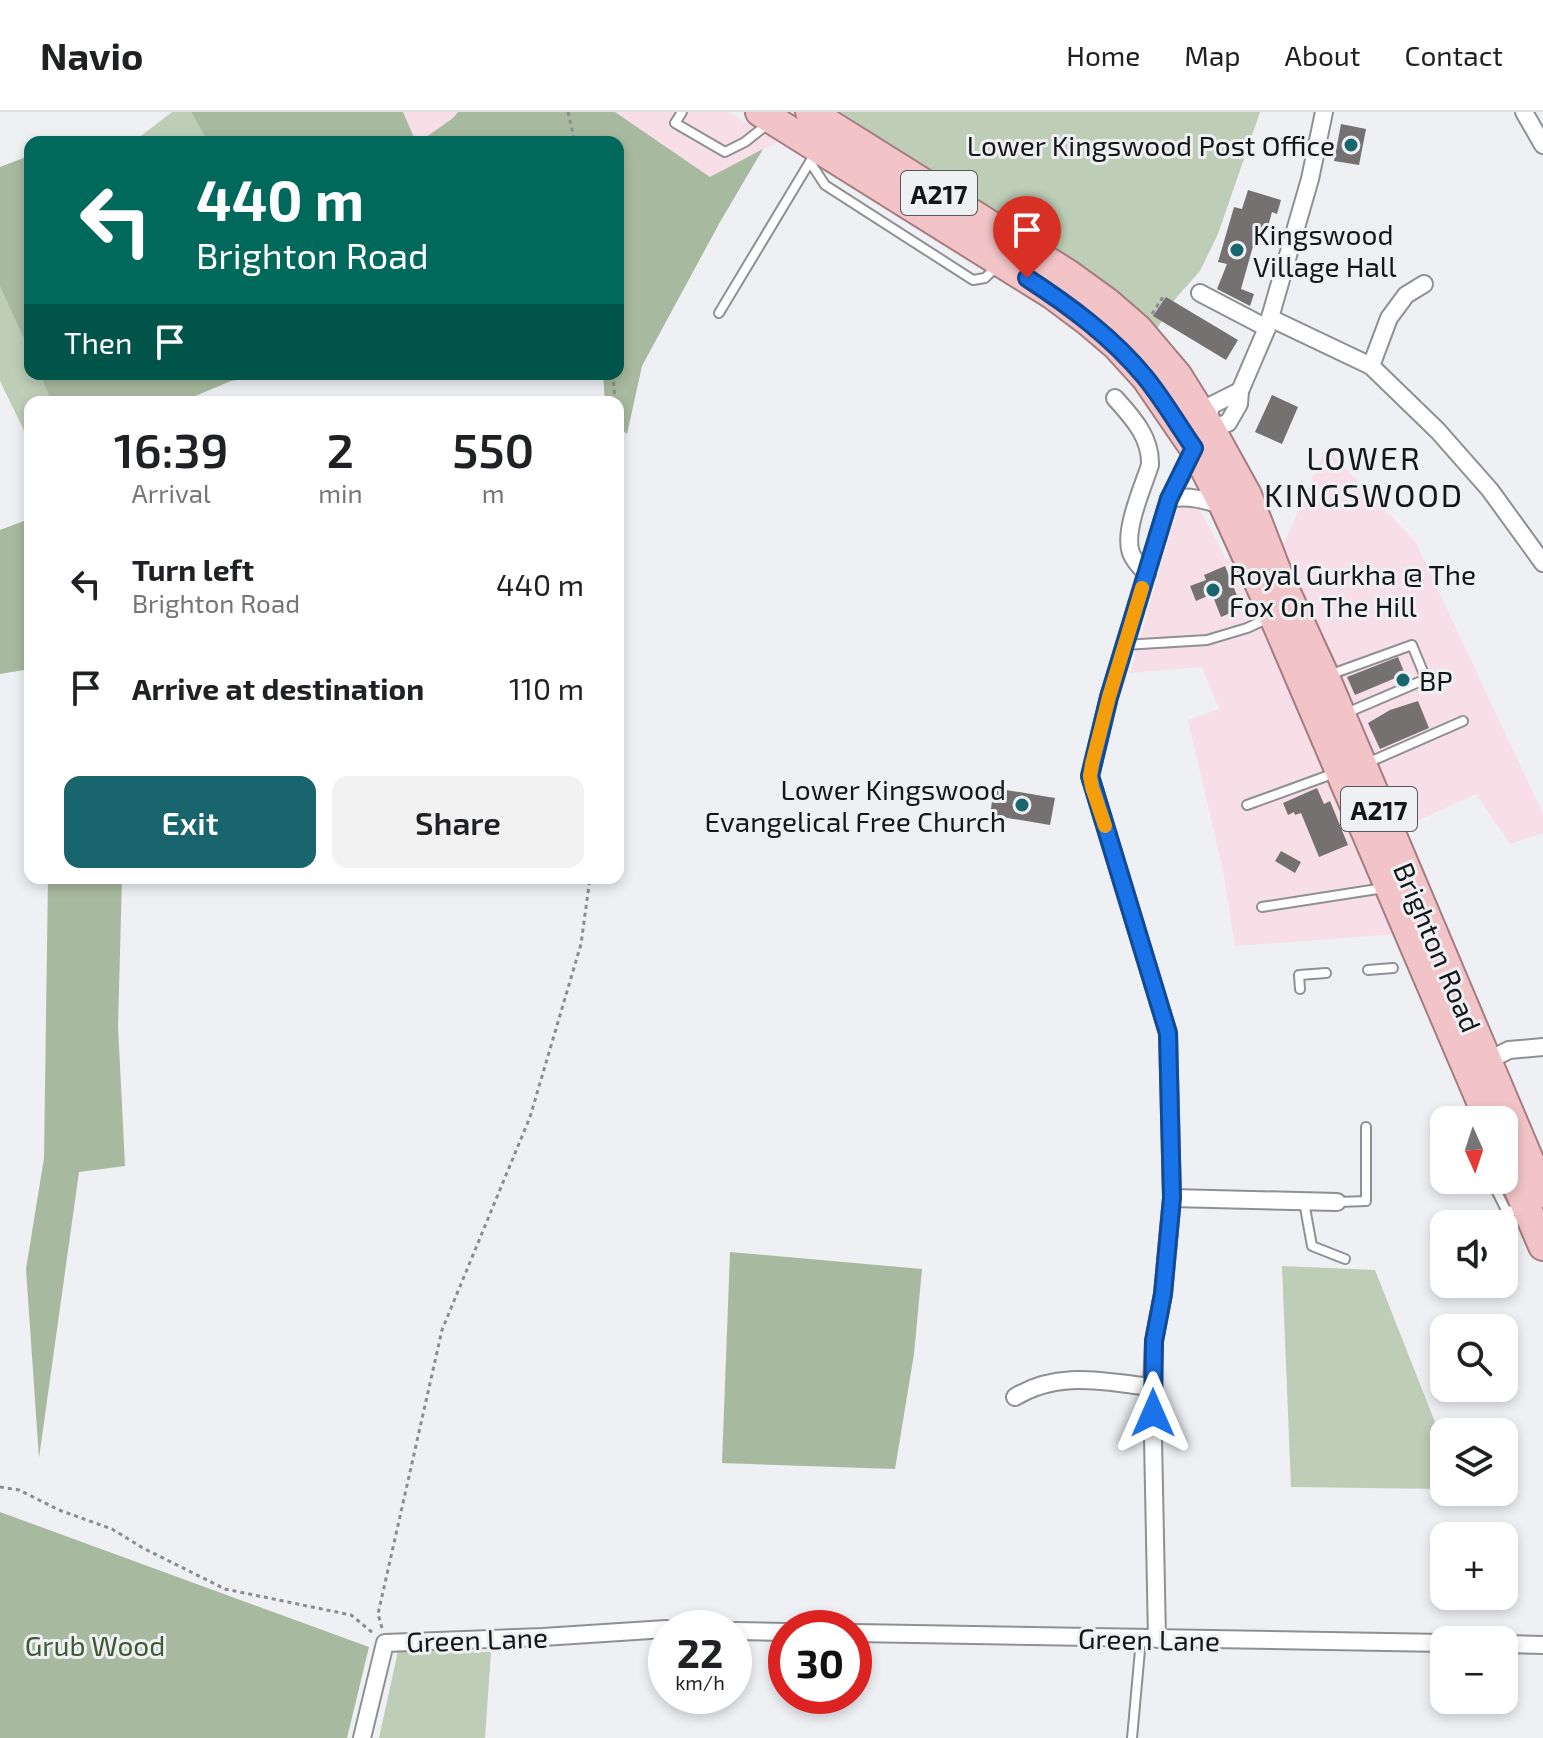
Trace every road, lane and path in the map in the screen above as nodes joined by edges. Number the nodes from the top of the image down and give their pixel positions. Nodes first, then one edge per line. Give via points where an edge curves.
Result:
1 (568, 112) edge
2 (682, 112) edge
3 (810, 112) edge
4 (1324, 112) edge
5 (1524, 112) edge
6 (766, 116) edge
7 (574, 136) edge
8 (1543, 145) edge
9 (814, 155) junction
10 (1424, 284) dead end
11 (1200, 293) dead end
12 (719, 313) dead end
13 (1269, 323) junction
14 (1371, 366) junction
15 (1115, 398) dead end
16 (1202, 438) junction
17 (1169, 499) junction
18 (1224, 506) junction
19 (1543, 563) edge
20 (1147, 574) junction
21 (1273, 617) junction
22 (1124, 645) junction
23 (1325, 677) junction
24 (1340, 715) junction
25 (1463, 721) dead end
26 (1350, 769) junction
27 (1247, 805) dead end
28 (589, 884) edge
29 (1389, 887) junction
30 (1262, 907) dead end
31 (1393, 968) dead end
32 (1368, 970) dead end
33 (1326, 973) dead end
34 (1300, 989) dead end
35 (1543, 1047) edge
36 (1487, 1061) junction
37 (1483, 1106) edge
38 (1366, 1127) dead end
39 (1525, 1159) edge
40 (1498, 1194) edge
41 (1172, 1198) junction
42 (1304, 1201) junction
43 (1337, 1202) joint
44 (1536, 1203) edge
45 (1543, 1246) edge
46 (1345, 1259) dead end
47 (1152, 1387) junction
48 (1015, 1397) dead end
49 (0, 1487) edge
50 (648, 1630) edge
51 (872, 1633) edge
52 (1149, 1639) junction
53 (385, 1643) junction
54 (1430, 1643) edge
55 (1518, 1644) edge
56 (1543, 1645) edge
57 (362, 1738) edge
58 (1132, 1738) edge

1 - 7 path
2 - 6 lane via 675,123 725,152 745,142
3 - 16 highway, Brighton Road / A217 via 1108,303 1177,375
4 - 13 street
5 - 8 street
6 - 9 highway, Brighton Road / A217
9 - 12 lane
9 - 16 highway, Brighton Road / A217 via 1053,295 1116,345
10 - 14 street via 1406,295 1389,318
11 - 13 street
13 - 14 street
13 - 16 street via 1228,423
14 - 19 street via 1490,490
15 - 20 street via 1134,419 1151,454 1129,541
16 - 17 street
16 - 18 highway, Brighton Road / A217
16 - 23 highway, Brighton Road / A217 via 1247,495
17 - 18 street via 1187,496
17 - 20 street
18 - 21 highway, Brighton Road / A217
20 - 22 street
21 - 22 lane via 1207,640
21 - 26 highway, Brighton Road / A217
22 - 41 street via 1090,776 1168,1033
23 - 24 highway, Brighton Road / A217
23 - 24 lane via 1412,645 1426,679
24 - 26 highway, Brighton Road / A217
25 - 26 lane
26 - 27 lane
26 - 29 highway, Brighton Road / A217
26 - 36 highway, Brighton Road / A217
28 - 53 path via 581,944 530,1117 442,1330 378,1614
29 - 30 lane
29 - 37 highway, Brighton Road / A217
31 - 32 lane
33 - 34 lane via 1299,975
35 - 36 street via 1509,1050
36 - 39 highway, Brighton Road / A217
38 - 43 lane via 1366,1201
39 - 44 highway, Brighton Road / A217
40 - 44 lane via 1506,1210
41 - 42 street
41 - 47 street
42 - 43 street
42 - 46 lane via 1312,1246
44 - 45 highway, Brighton Road / A217
47 - 48 street via 1074,1379 1050,1382
47 - 52 street
49 - 53 path via 112,1529 225,1589 351,1615
50 - 53 street, Green Lane
51 - 52 street, Green Lane
52 - 54 street, Green Lane
52 - 58 lane
53 - 57 street, Green Lane
55 - 56 street

